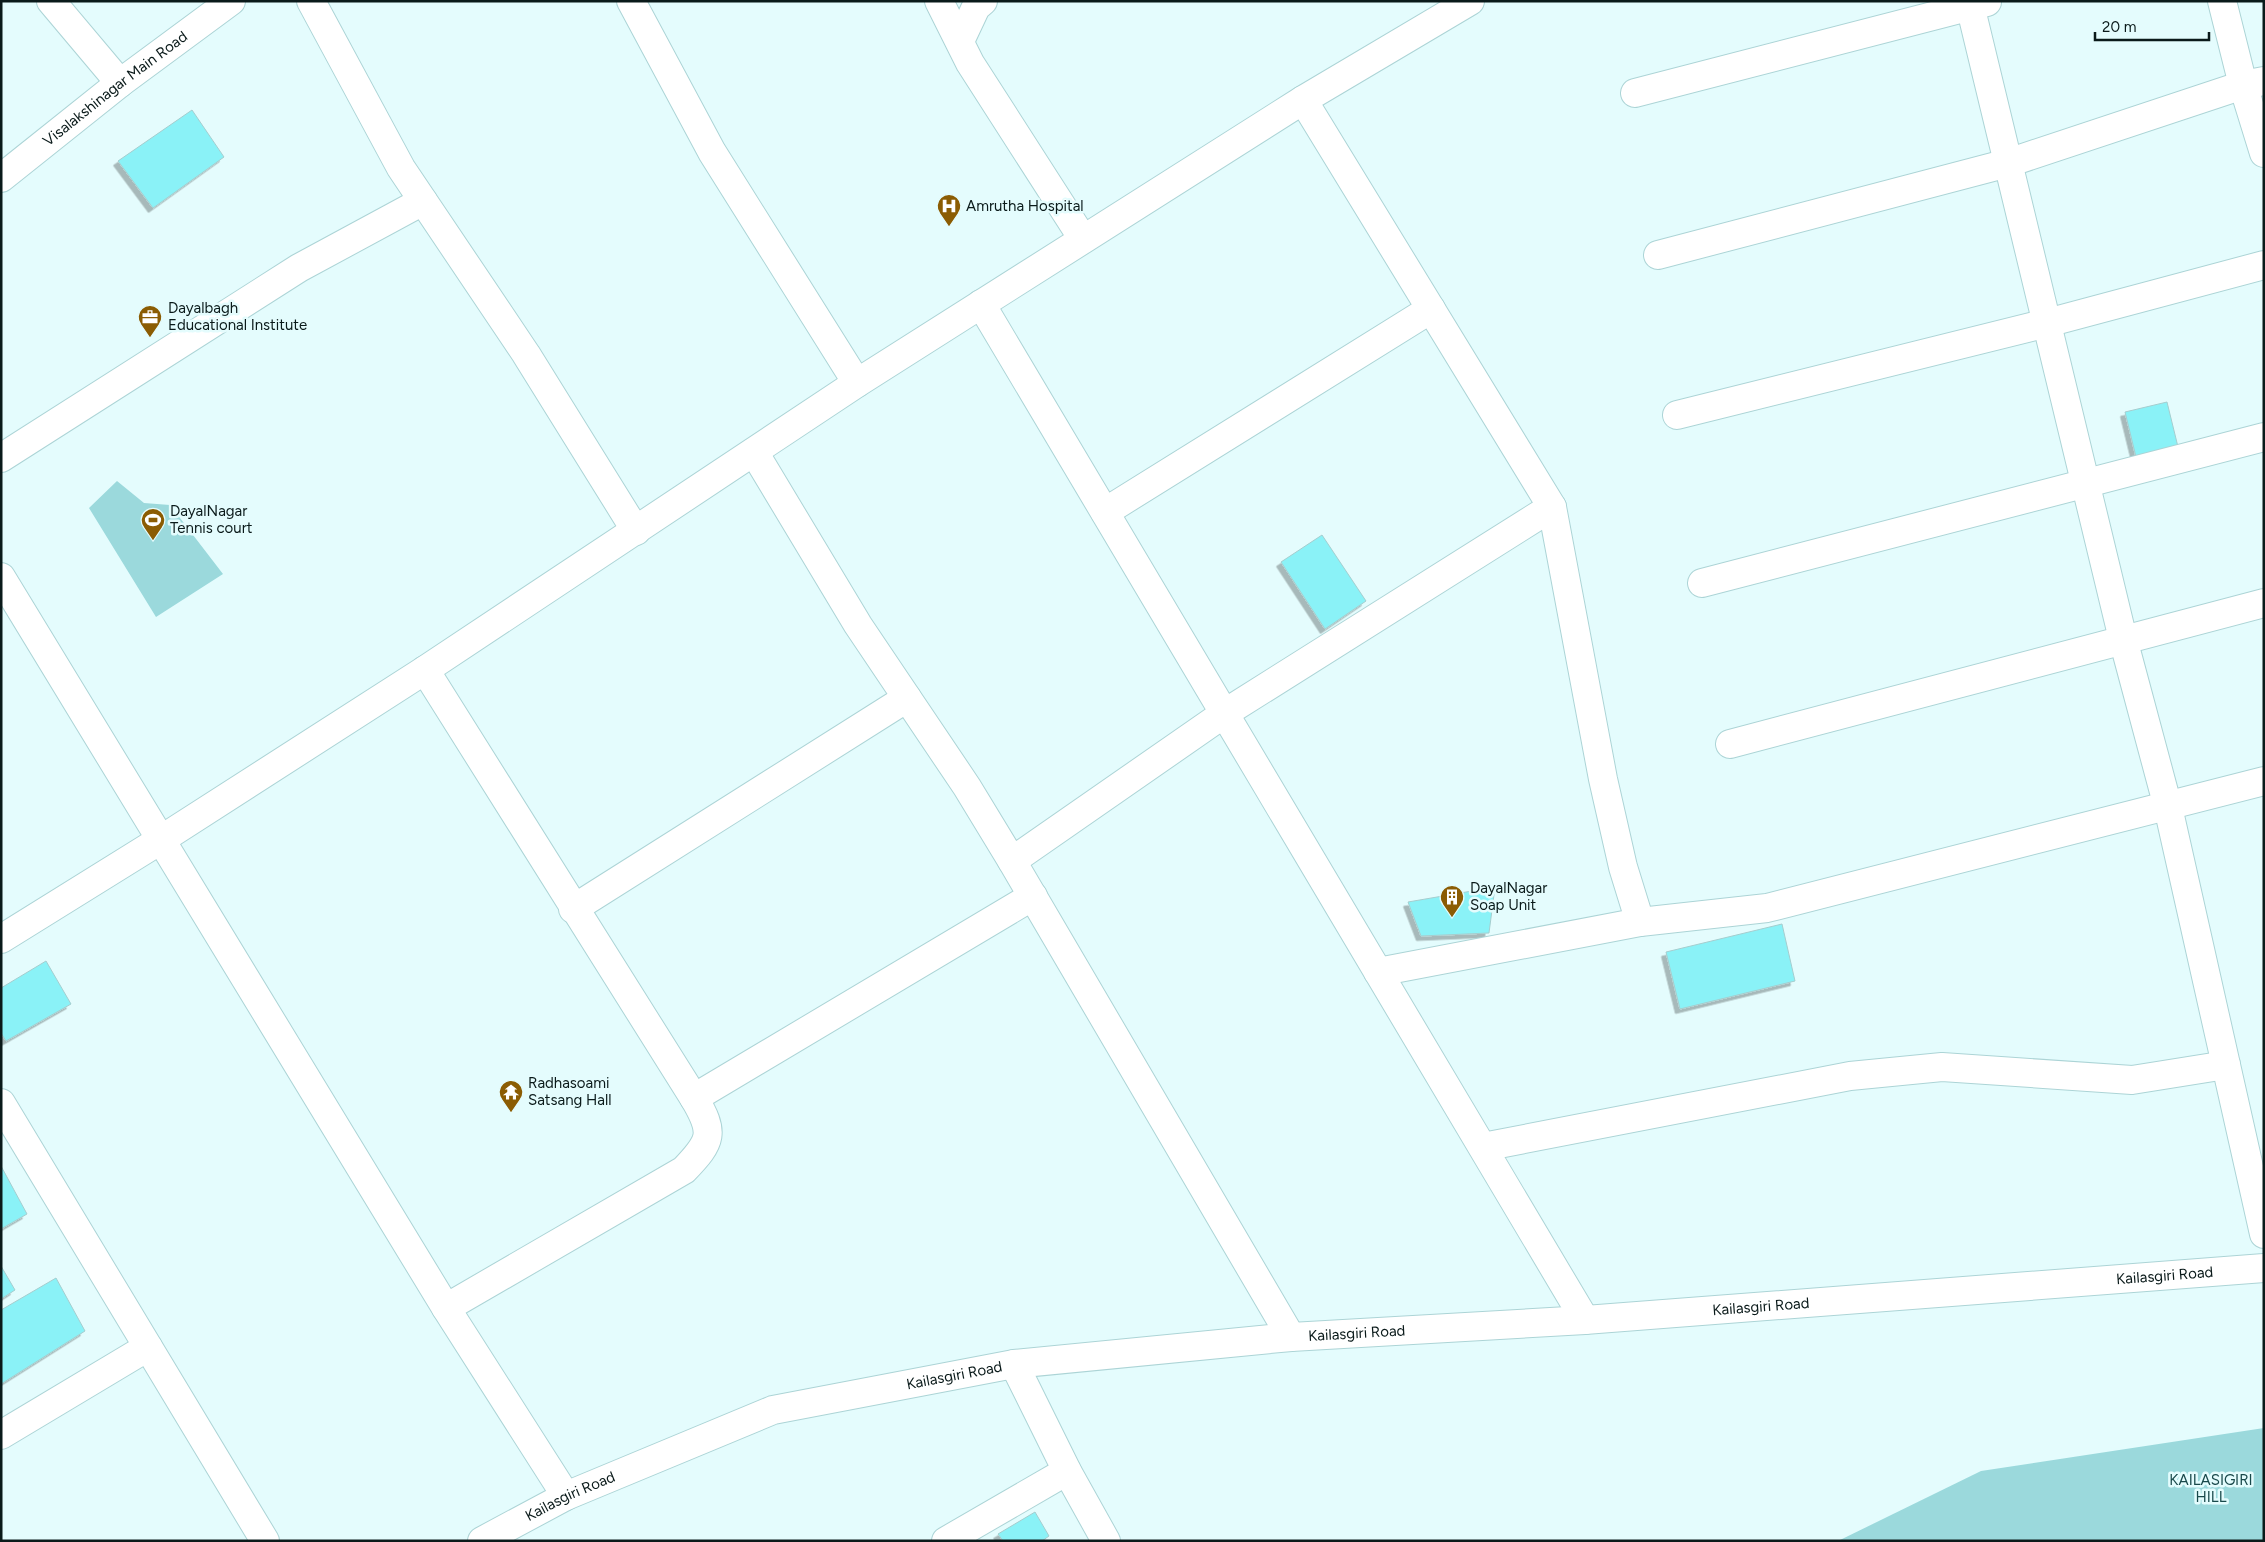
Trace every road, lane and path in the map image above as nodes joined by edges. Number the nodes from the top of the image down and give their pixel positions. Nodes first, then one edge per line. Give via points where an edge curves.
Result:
1 (51, 1) edge
2 (231, 1) edge
3 (311, 1) edge
4 (631, 1) edge
5 (939, 1) edge
6 (982, 1) edge
7 (1470, 1) edge
8 (2222, 1) edge
9 (1976, 3) edge
10 (960, 41) junction
11 (120, 83) junction
12 (2253, 83) edge
13 (1635, 93) dead end
14 (1303, 100) junction
15 (2264, 152) edge
16 (2008, 163) junction
17 (1, 178) edge
18 (423, 201) junction
19 (1083, 239) junction
20 (1658, 255) dead end
21 (2264, 265) edge
22 (981, 304) junction
23 (1431, 309) junction
24 (2047, 323) junction
25 (857, 382) junction
26 (1677, 416) dead end
27 (2264, 437) edge
28 (754, 452) junction
29 (1, 458) edge
30 (2085, 484) junction
31 (1552, 507) junction
32 (1104, 512) junction
33 (636, 531) junction
34 (1, 577) edge
35 (1702, 583) dead end
36 (2264, 603) edge
37 (2123, 639) junction
38 (425, 670) junction
39 (907, 698) junction
40 (1224, 713) junction
41 (1730, 744) dead end
42 (2264, 781) edge
43 (2168, 807) junction
44 (162, 839) junction
45 (1012, 861) junction
46 (1033, 896) junction
47 (573, 909) junction
48 (1640, 922) junction
49 (1, 939) edge
50 (1378, 972) junction
51 (2226, 1065) junction
52 (694, 1098) junction
53 (1, 1103) edge
54 (1483, 1147) junction
55 (2264, 1234) edge
56 (2264, 1268) edge
57 (446, 1308) junction
58 (1585, 1320) junction
59 (1290, 1337) junction
60 (148, 1347) junction
61 (1014, 1364) junction
62 (1, 1434) edge
63 (1067, 1471) junction
64 (566, 1496) junction
65 (265, 1541) edge
66 (482, 1541) edge
67 (946, 1541) edge
68 (1106, 1541) edge

1 - 11 street
2 - 11 street, Visalakshinagar Main Road
3 - 18 street via 401,168
4 - 25 street via 712,152
5 - 10 street
6 - 10 street
7 - 14 street
8 - 12 street
9 - 13 street
9 - 16 street
10 - 19 street via 970,63
11 - 17 street, Visalakshinagar Main Road
12 - 15 street
12 - 16 street
14 - 19 street
14 - 23 street
16 - 20 street
16 - 24 street
18 - 29 street via 299,268
18 - 33 street via 526,354
19 - 22 street
21 - 24 street
22 - 25 street
22 - 32 street
23 - 31 street
23 - 32 street
24 - 26 street
24 - 30 street
25 - 28 street
27 - 30 street
28 - 33 street
28 - 39 street via 858,625
30 - 35 street
30 - 37 street
31 - 40 street
31 - 48 street via 1603,779 1623,868
32 - 40 street
33 - 38 street
34 - 44 street
36 - 37 street
37 - 41 street
37 - 43 street
38 - 44 street
38 - 47 street
39 - 45 street
39 - 47 street
40 - 45 street
40 - 50 street
42 - 43 street
43 - 48 street via 1767,908
43 - 51 street
44 - 49 street
44 - 57 street
45 - 46 street
46 - 52 street
46 - 59 street
47 - 52 street
48 - 50 street
50 - 54 street
51 - 54 street via 2132,1080 1942,1067 1850,1076
51 - 55 street
52 - 57 street via 707,1120 708,1136 702,1152 684,1170
53 - 60 street
54 - 58 street
56 - 58 street, Kailasgiri Road
57 - 64 street
58 - 59 street, Kailasgiri Road
59 - 61 street, Kailasgiri Road
60 - 62 street
60 - 65 street
61 - 63 street
61 - 64 street, Kailasgiri Road via 773,1410
63 - 67 street
63 - 68 street
64 - 66 street, Kailasgiri Road

